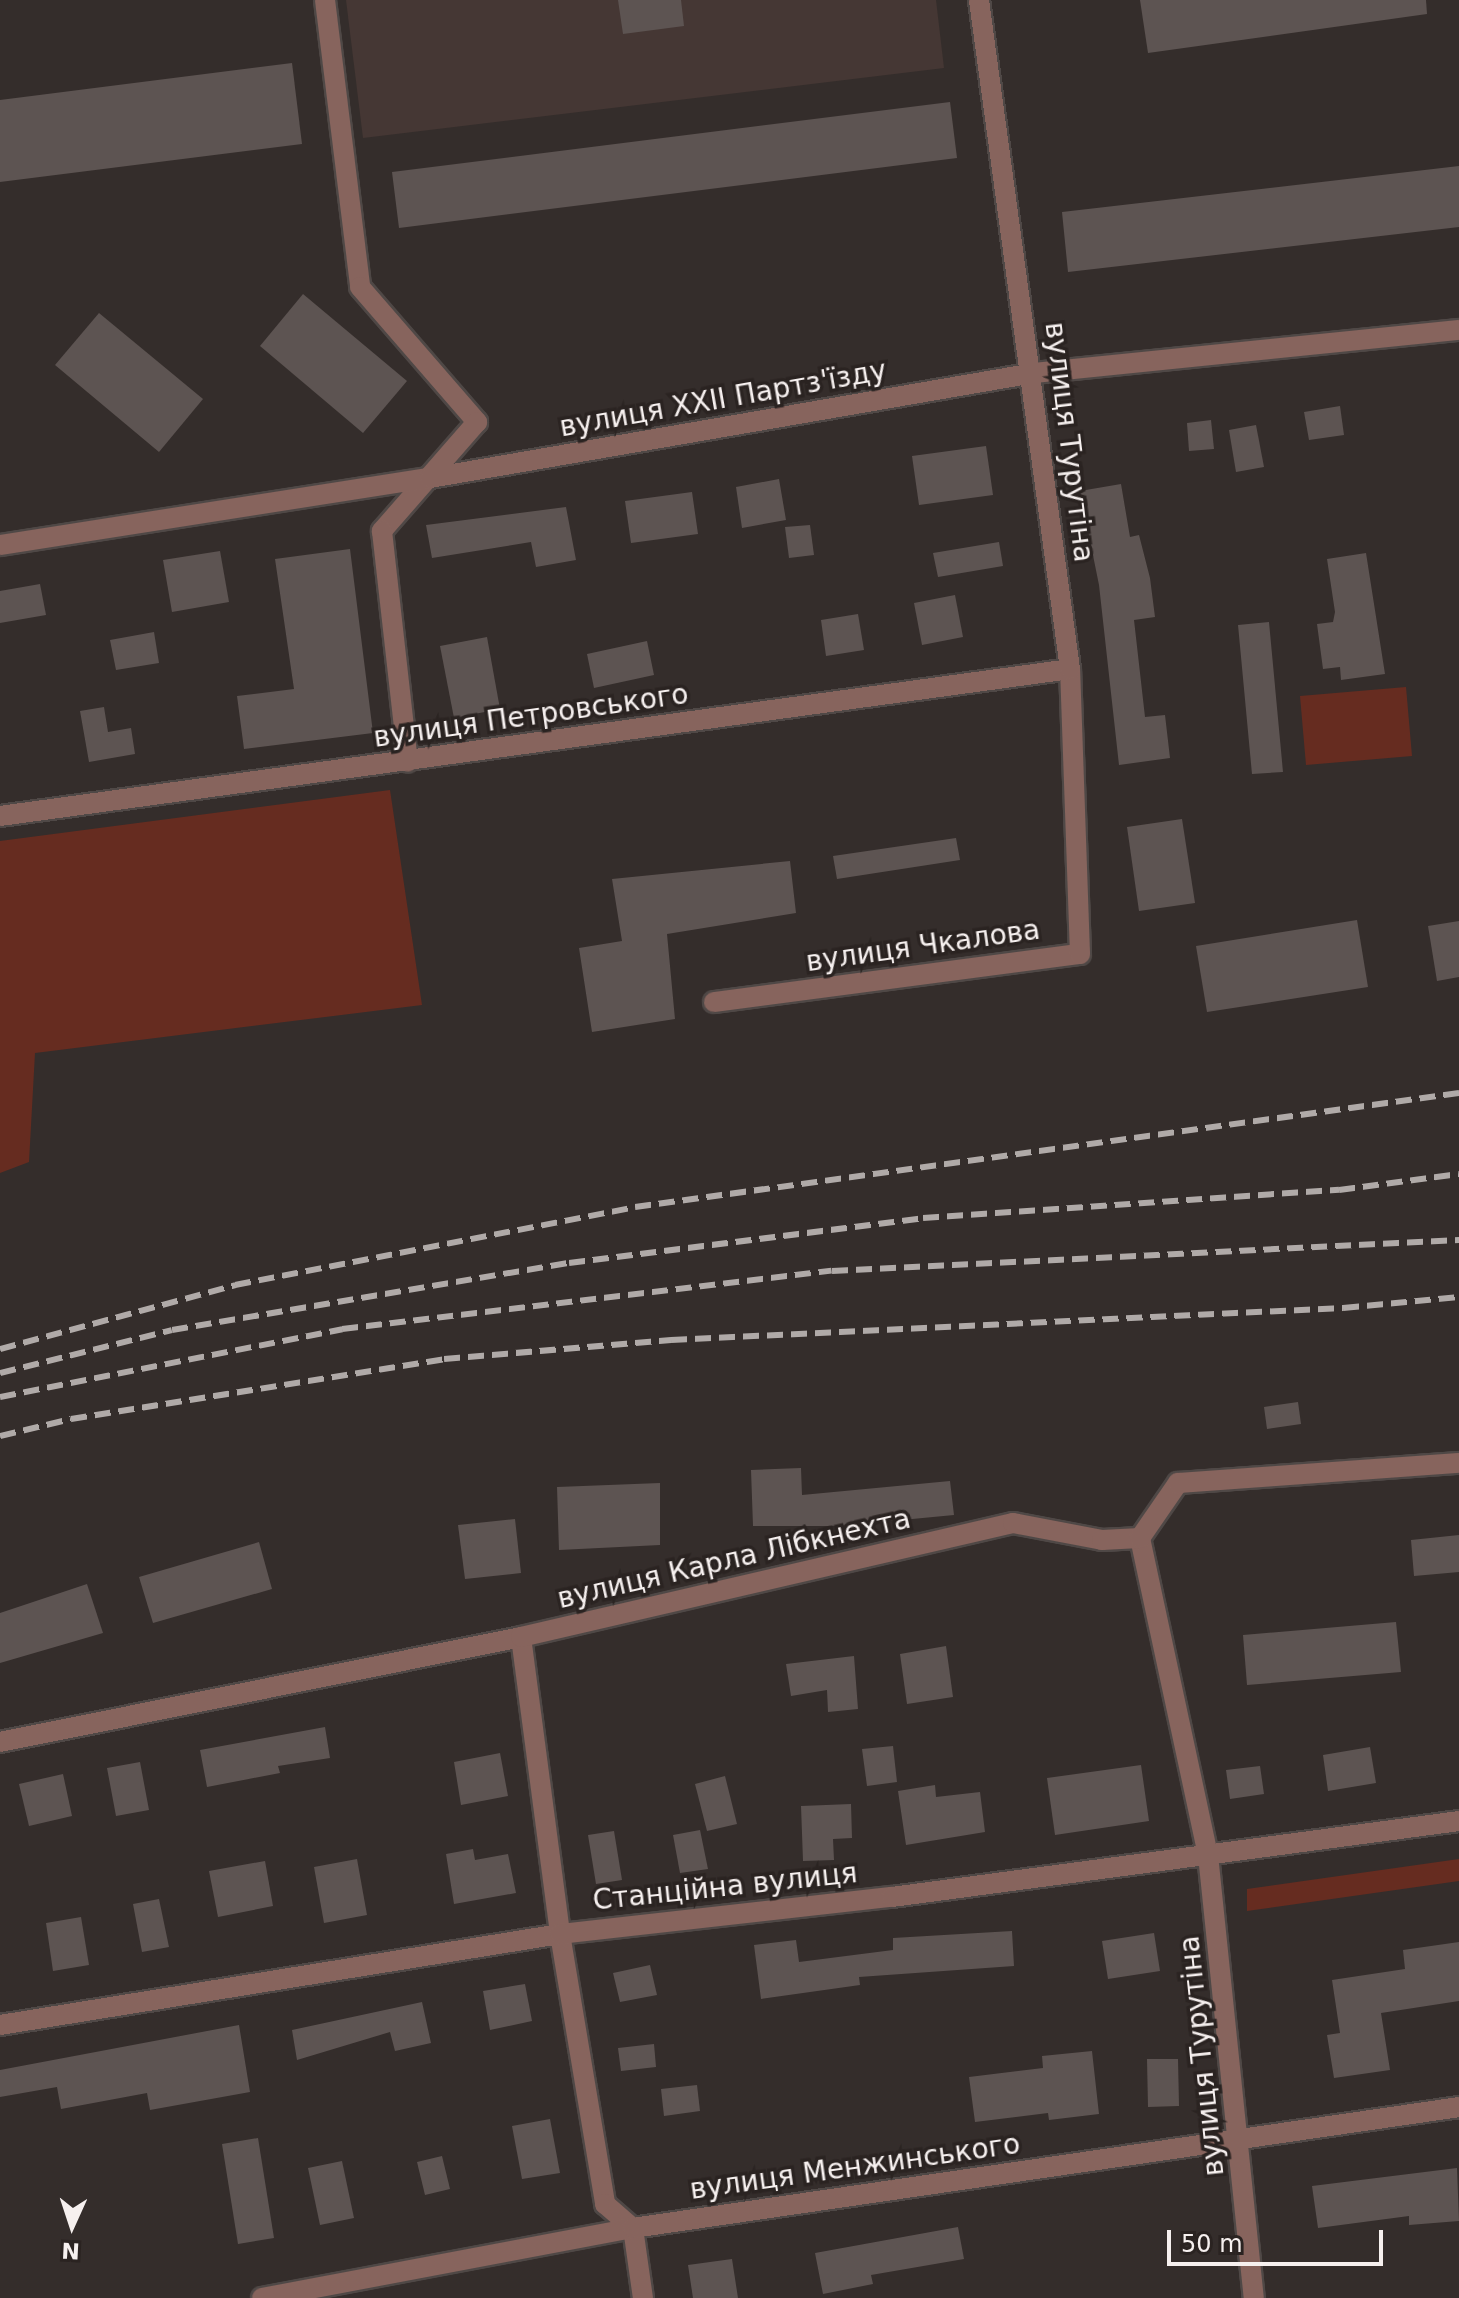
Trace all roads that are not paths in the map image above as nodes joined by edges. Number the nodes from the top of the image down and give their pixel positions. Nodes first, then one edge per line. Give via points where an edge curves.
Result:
1 (325, 0) edge
2 (979, 0) edge
3 (1459, 330) edge
4 (1034, 373) junction
5 (430, 478) junction
6 (0, 545) edge
7 (1070, 669) junction
8 (408, 762) junction
9 (0, 816) edge
10 (1079, 893) joint
11 (714, 1002) dead end
12 (1459, 1463) edge
13 (1140, 1538) junction
14 (521, 1637) junction
15 (0, 1742) edge
16 (1459, 1821) edge
17 (1208, 1855) junction
18 (560, 1934) junction
19 (0, 2025) edge
20 (1459, 2107) edge
21 (1240, 2139) junction
22 (633, 2228) junction
23 (262, 2298) edge
24 (643, 2298) edge
25 (1254, 2298) edge

1 - 5 street via 360,287 477,422
2 - 4 street, вулиця Турутіна
3 - 4 street, вулиця XXII Партз'їзду
4 - 5 street, вулиця XXII Партз'їзду
4 - 7 street, вулиця Турутіна
5 - 6 street, вулиця XXII Партз'їзду
5 - 8 street via 382,531
7 - 8 street, вулиця Петровського
7 - 10 street, вулиця Турутіна
8 - 9 street, вулиця Петровського
10 - 11 street, вулиця Чкалова via 1080,954
12 - 13 street via 1178,1483
13 - 14 street, вулиця Карла Лібкнехта via 1102,1540 1013,1523
13 - 17 street, вулиця Турутіна
14 - 15 street, вулиця Карла Лібкнехта
14 - 18 street
16 - 17 street, Станційна вулиця
17 - 18 street, Станційна вулиця
17 - 21 street, вулиця Турутіна
18 - 19 street, Станційна вулиця
18 - 22 street via 605,2204
20 - 21 street, вулиця Менжинського
21 - 22 street, вулиця Менжинського
21 - 25 street, вулиця Турутіна
22 - 23 street, вулиця Менжинського
22 - 24 street

